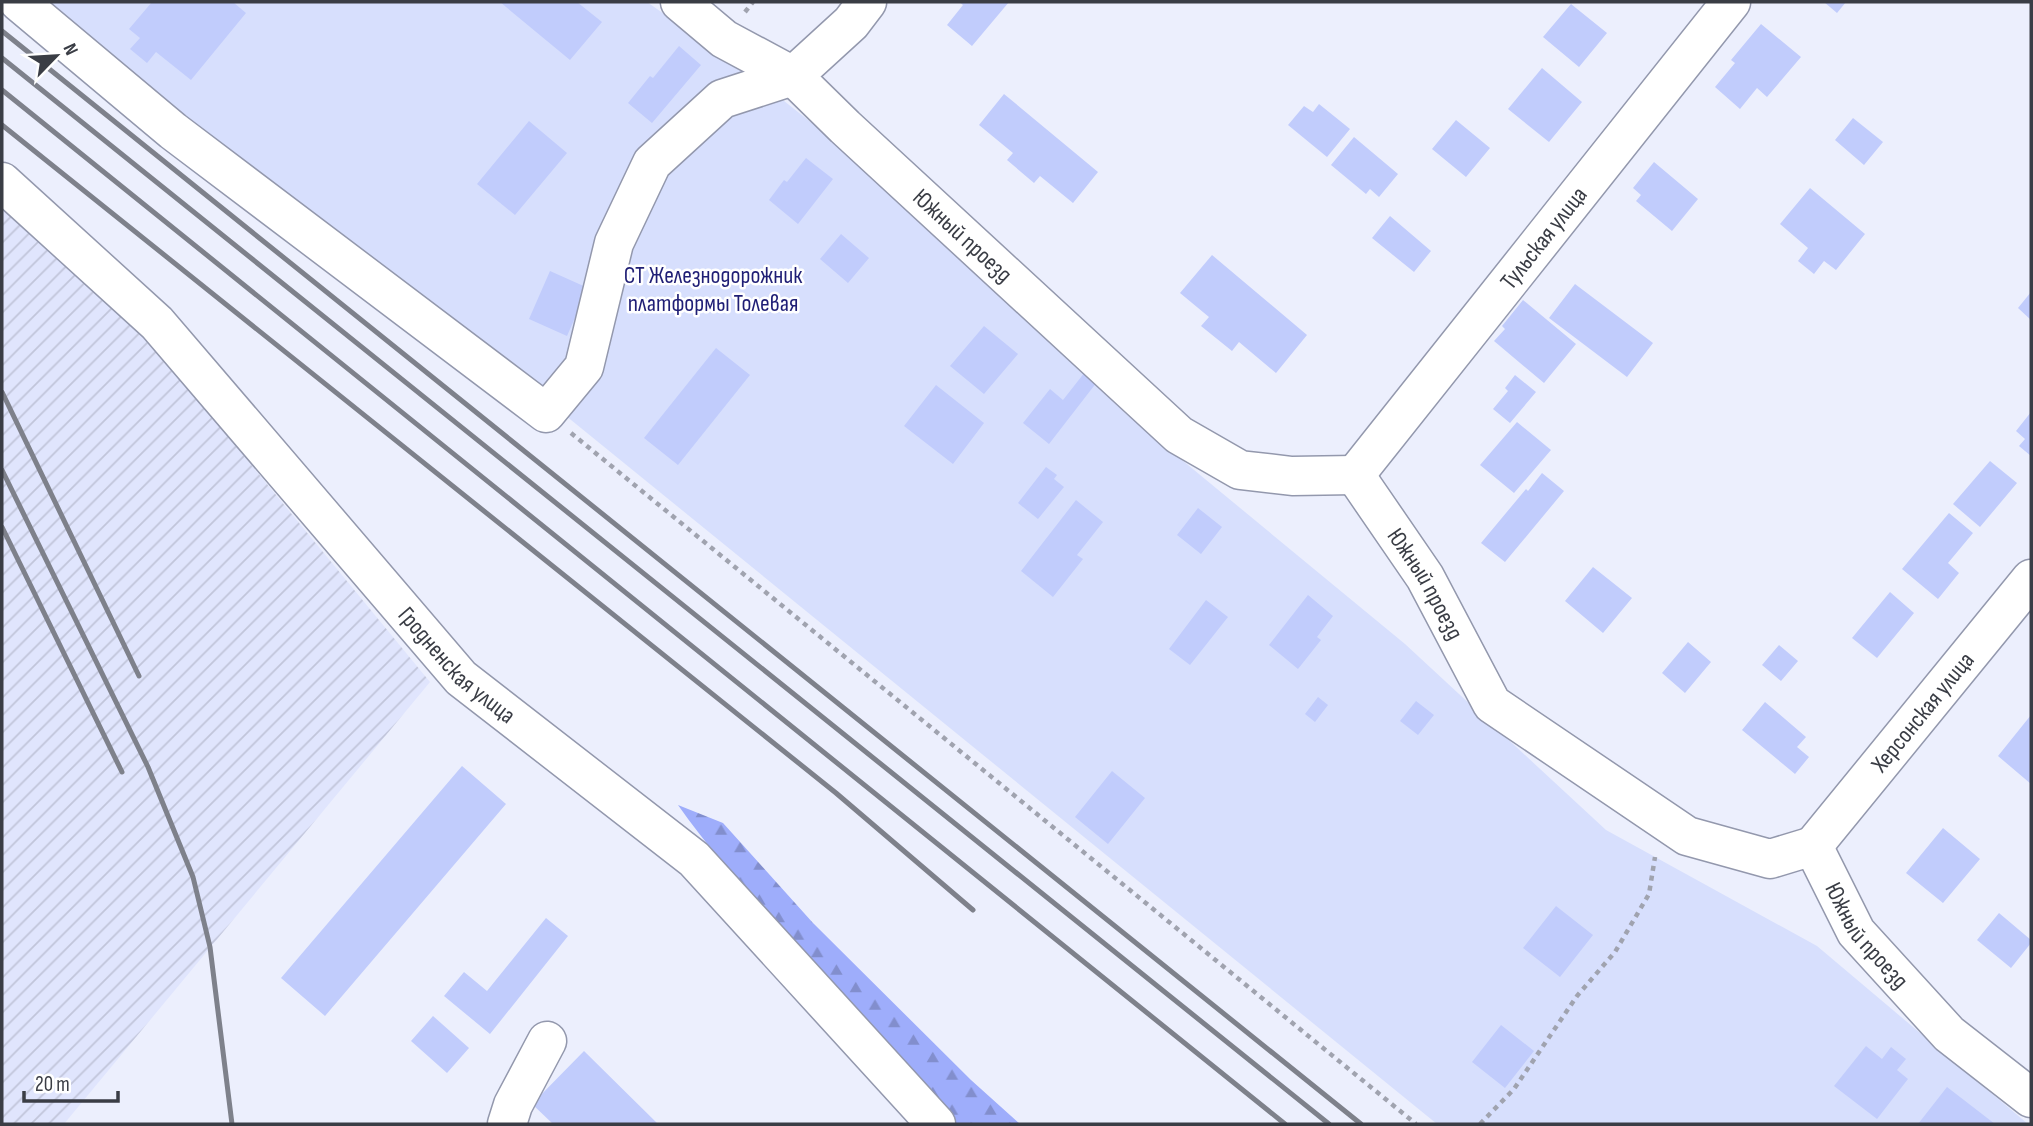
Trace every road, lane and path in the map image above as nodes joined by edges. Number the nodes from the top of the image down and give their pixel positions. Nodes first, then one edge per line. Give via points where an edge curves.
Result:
1 (19, 2) edge
2 (680, 2) edge
3 (1731, 2) edge
4 (859, 12) edge
5 (793, 76) junction
6 (2, 182) edge
7 (546, 413) junction
8 (1355, 475) junction
9 (2031, 579) edge
10 (1661, 818) junction
11 (1813, 846) junction
12 (547, 1041) dead end
13 (2031, 1098) edge
14 (507, 1124) edge
15 (936, 1124) edge
16 (1416, 1124) edge
17 (1480, 1124) edge

1 - 7 street via 173,131
2 - 5 street, Южный проезд via 724,39
3 - 8 street, Тульская улица
4 - 5 street
5 - 7 street via 722,99 652,163 614,243 584,367
5 - 8 street, Южный проезд via 1179,435 1240,470 1292,477
6 - 15 street, Гродненская улица via 157,323 461,678 694,859
7 - 16 path
8 - 10 street, Южный проезд via 1424,576 1492,705
9 - 11 street, Херсонская улица
10 - 11 street, Южный проезд via 1687,836 1770,859
10 - 17 path via 1649,894 1615,952 1577,996 1514,1089
11 - 13 street, Южный проезд via 1856,932 1950,1034
12 - 14 street

